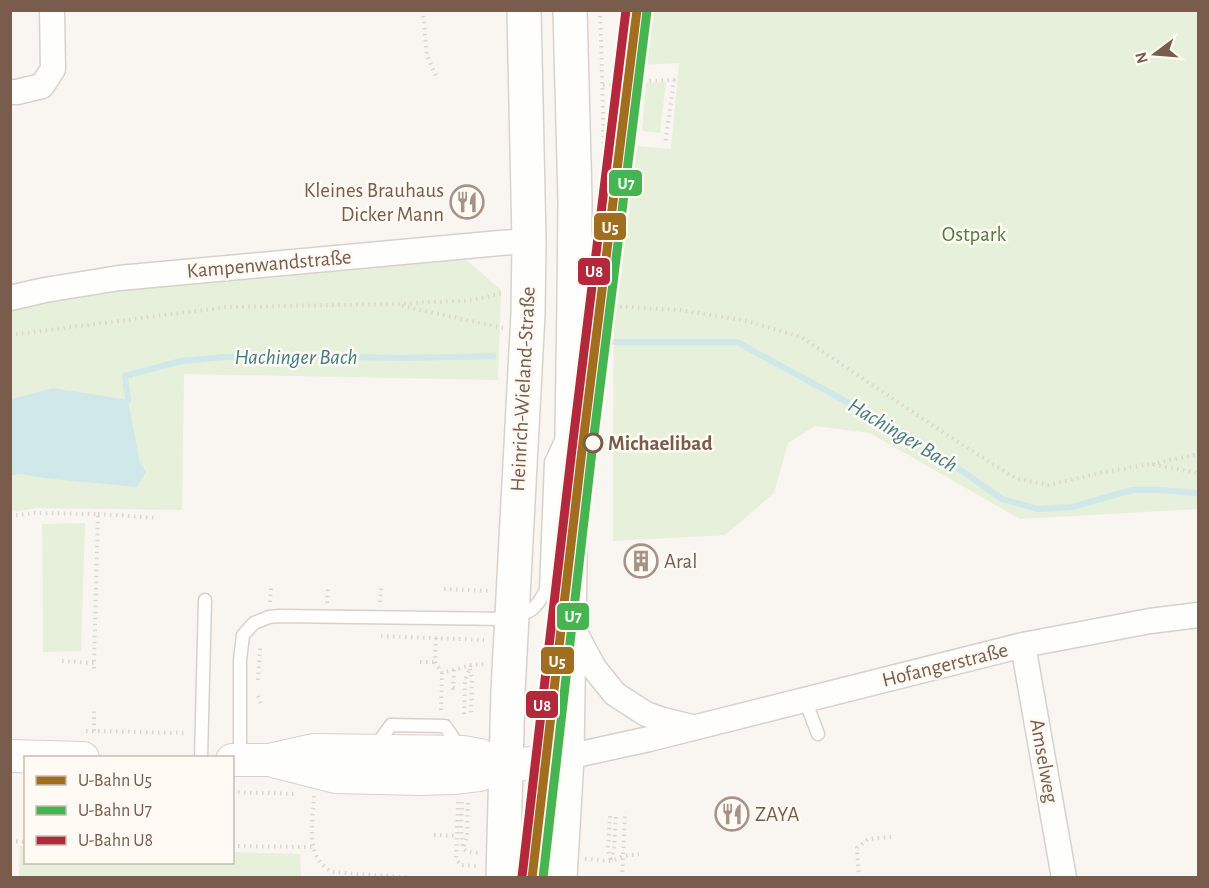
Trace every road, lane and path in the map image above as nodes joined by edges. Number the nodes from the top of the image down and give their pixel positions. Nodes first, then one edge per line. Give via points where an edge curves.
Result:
1 (52, 10) edge
2 (423, 10) edge
3 (524, 10) edge
4 (570, 10) edge
5 (600, 10) edge
6 (436, 76) dead end
7 (603, 85) junction
8 (614, 85) junction
9 (10, 92) edge
10 (614, 92) junction
11 (608, 129) junction
12 (617, 132) dead end
13 (666, 145) dead end
14 (529, 241) junction
15 (603, 270) dead end
16 (505, 292) dead end
17 (10, 298) edge
18 (602, 298) dead end
19 (396, 304) junction
20 (503, 328) dead end
21 (10, 335) edge
22 (573, 412) junction
23 (1198, 454) edge
24 (1150, 464) junction
25 (1198, 473) edge
26 (99, 514) junction
27 (10, 516) edge
28 (158, 518) dead end
29 (271, 586) dead end
30 (444, 589) dead end
31 (489, 591) dead end
32 (205, 600) dead end
33 (1198, 615) edge
34 (269, 617) junction
35 (511, 619) junction
36 (569, 620) junction
37 (436, 638) dead end
38 (1023, 645) junction
39 (62, 661) dead end
40 (420, 662) dead end
41 (435, 662) junction
42 (94, 663) junction
43 (484, 664) dead end
44 (470, 667) junction
45 (94, 669) dead end
46 (454, 670) junction
47 (442, 673) junction
48 (458, 688) dead end
49 (805, 700) junction
50 (262, 707) dead end
51 (94, 711) dead end
52 (441, 711) dead end
53 (464, 714) dead end
54 (471, 714) dead end
55 (694, 728) junction
56 (177, 733) dead end
57 (818, 734) dead end
58 (86, 740) edge
59 (10, 756) edge
60 (201, 756) edge
61 (567, 757) junction
62 (247, 760) edge
63 (505, 767) junction
64 (314, 795) dead end
65 (460, 800) dead end
66 (468, 802) dead end
67 (626, 812) dead end
68 (610, 816) dead end
69 (616, 816) dead end
70 (434, 835) dead end
71 (459, 836) junction
72 (891, 837) dead end
73 (234, 846) edge
74 (464, 846) junction
75 (312, 847) junction
76 (480, 853) dead end
77 (639, 854) dead end
78 (624, 856) junction
79 (611, 861) junction
80 (572, 868) edge
81 (491, 872) edge
82 (392, 877) edge
83 (415, 878) edge
84 (622, 878) edge
85 (859, 878) edge
86 (1064, 878) edge

1 - 9 street via 53,69 42,86
2 - 6 path via 427,56
3 - 14 main road, Heinrich-Wieland-Straße
4 - 22 main road via 575,200
5 - 7 path
7 - 8 path
7 - 11 path
8 - 10 path
8 - 13 path via 625,85 626,141 636,142 643,81 674,80
10 - 11 path
10 - 12 path
11 - 15 path
14 - 17 street, Kampenwandstraße via 119,278
14 - 35 main road, Heinrich-Wieland-Straße
16 - 19 path via 473,300
18 - 24 path via 602,306 680,310 747,321 801,337 1015,478 1048,485
19 - 20 path
19 - 21 path via 226,306
22 - 35 lane via 551,462 546,590 533,609
22 - 36 main road
23 - 24 path
24 - 25 path
26 - 27 path
26 - 28 path
26 - 42 path
29 - 34 path
30 - 31 path
32 - 60 lane
33 - 38 street, Hofangerstraße
34 - 35 lane
34 - 50 path via 267,631 260,639 258,698
34 - 62 lane via 254,622 243,635 240,660
35 - 63 main road, Heinrich-Wieland-Straße
36 - 55 street, Hofangerstraße via 594,668 615,694 646,714
36 - 61 main road
37 - 41 path
38 - 49 street, Hofangerstraße
38 - 86 street, Amselweg
39 - 42 path
40 - 41 path
41 - 47 path
42 - 45 path
43 - 44 path
44 - 46 path
44 - 53 path via 465,680
44 - 54 path
46 - 47 path
46 - 48 path via 453,688
47 - 52 path
49 - 55 street, Hofangerstraße
49 - 57 lane
51 - 58 path
55 - 61 street, Hofangerstraße
56 - 58 path
58 - 59 street
61 - 63 street
61 - 80 main road
62 - 63 street via 336,777 453,778
62 - 63 street via 313,750 463,752
63 - 81 main road, Heinrich-Wieland-Straße
64 - 75 path
65 - 71 path
66 - 74 path
67 - 78 path
68 - 79 path
69 - 79 path
70 - 71 path
71 - 74 path
71 - 81 path via 458,863
72 - 85 path via 868,839 857,848
73 - 75 path
74 - 76 path via 466,851
75 - 82 path via 317,859 332,872
77 - 78 path
78 - 79 path
78 - 84 path
79 - 80 path
82 - 83 path

